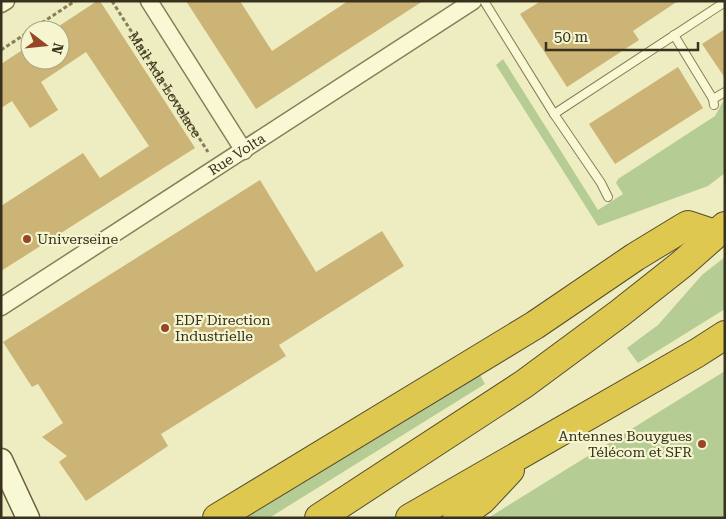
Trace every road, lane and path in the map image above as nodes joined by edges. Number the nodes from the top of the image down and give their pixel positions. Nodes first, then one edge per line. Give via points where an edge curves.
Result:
1 (6, 1) edge
2 (75, 1) edge
3 (112, 1) edge
4 (149, 1) edge
5 (473, 1) edge
6 (484, 1) edge
7 (725, 2) edge
8 (1, 4) edge
9 (46, 20) edge
10 (674, 35) junction
11 (20, 37) edge
12 (1, 50) edge
13 (725, 92) edge
14 (554, 114) junction
15 (244, 151) junction
16 (218, 167) junction
17 (608, 197) dead end
18 (720, 230) edge
19 (1, 307) edge
20 (725, 335) edge
21 (528, 450) junction
22 (1, 460) edge
23 (28, 518) edge
24 (217, 518) edge
25 (319, 518) edge
26 (410, 518) edge
27 (456, 518) edge

1 - 8 street
2 - 9 path
3 - 16 path, Mail Ada Lovelace
4 - 15 street
5 - 15 street, Rue Volta
6 - 14 lane
7 - 10 lane
10 - 13 lane via 714,102
10 - 14 lane
11 - 12 path
14 - 17 lane
15 - 16 street, Rue Volta
16 - 19 street, Rue Volta
18 - 24 highway via 688,226 681,229 535,325
18 - 25 highway via 667,276 524,384
20 - 21 highway
21 - 26 highway
21 - 27 highway via 482,500
22 - 23 main road

